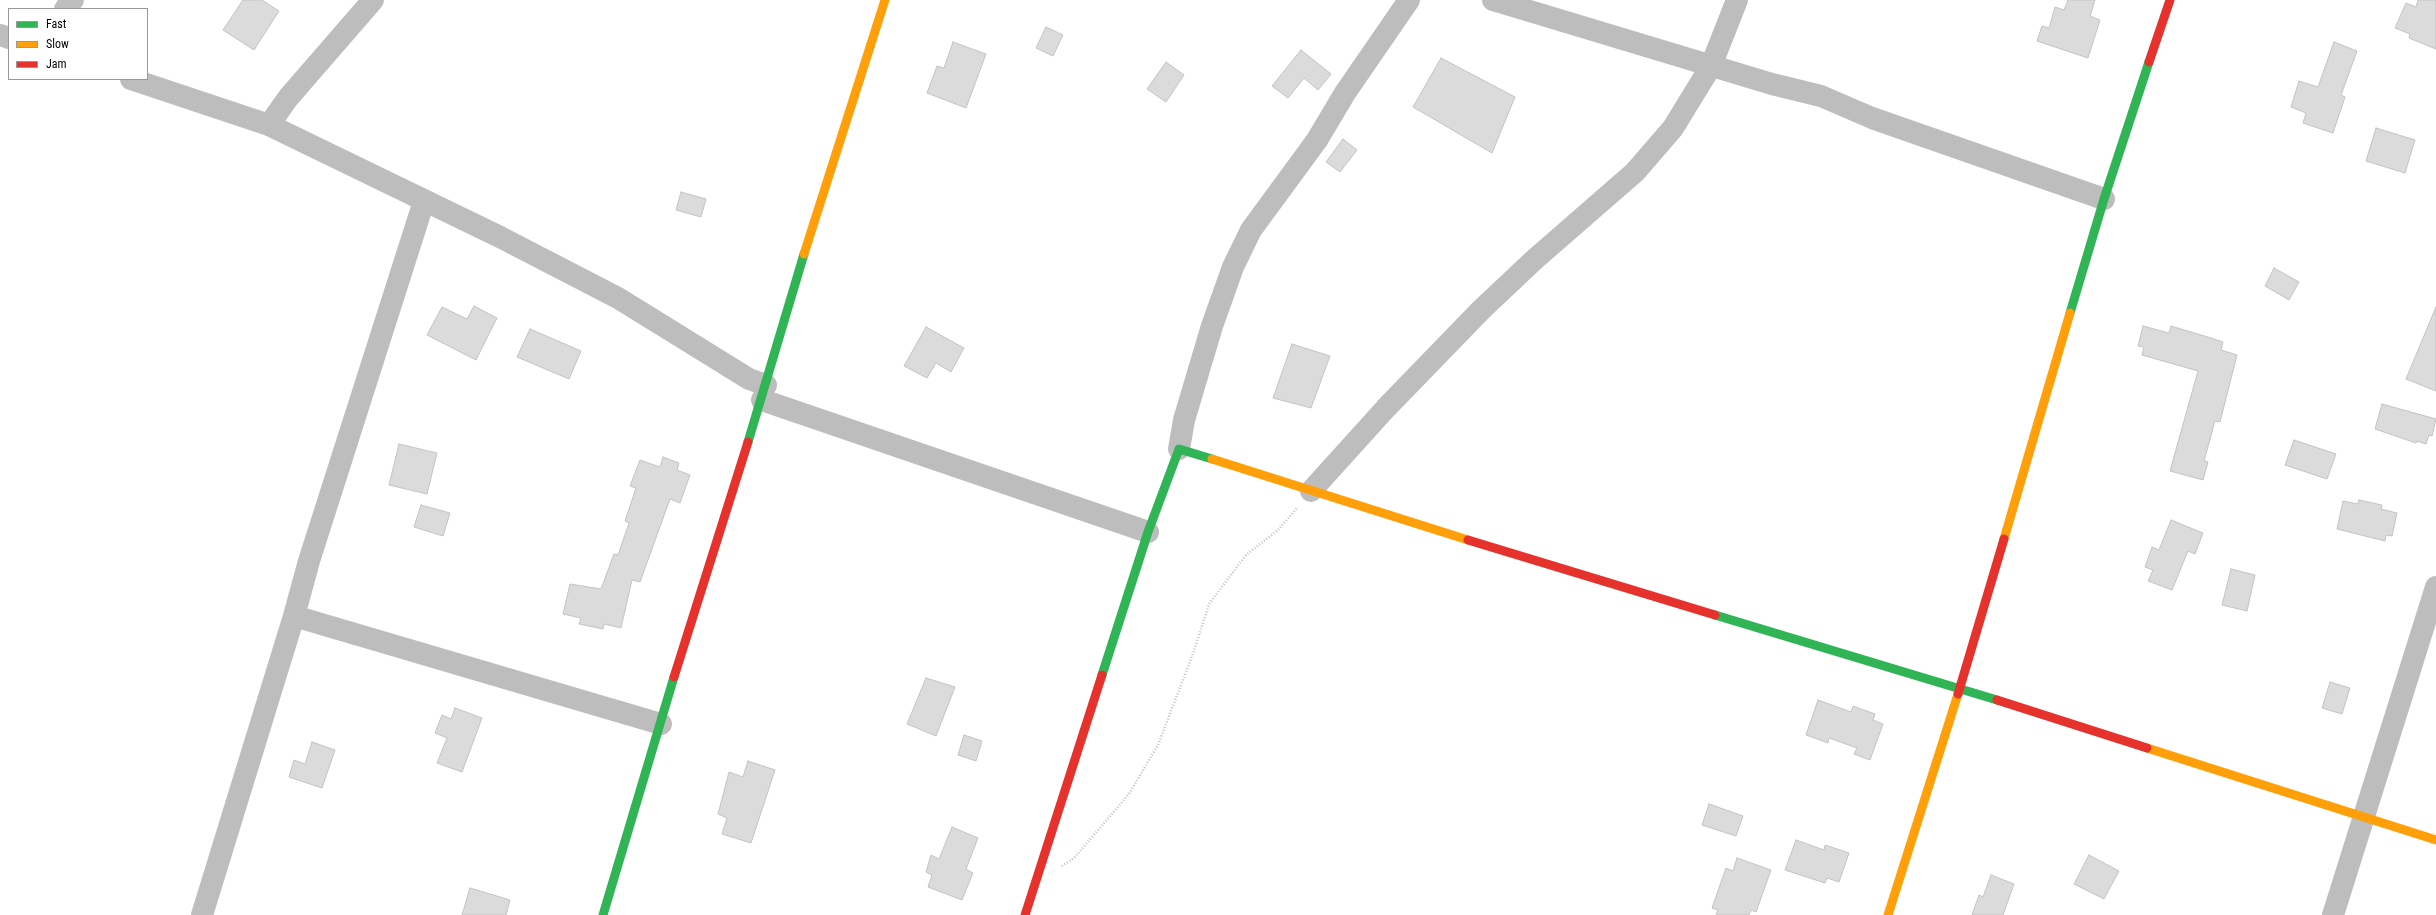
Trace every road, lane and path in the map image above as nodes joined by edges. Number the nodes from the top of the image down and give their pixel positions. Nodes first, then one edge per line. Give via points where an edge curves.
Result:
1 (73, 0) edge
2 (372, 0) edge
3 (886, 0) edge
4 (1409, 0) edge
5 (1492, 0) edge
6 (1736, 0) edge
7 (2170, 0) edge
8 (66, 8) edge
9 (1711, 66) junction
10 (134, 80) edge
11 (269, 125) junction
12 (2104, 199) junction
13 (424, 201) junction
14 (764, 393) junction
15 (1179, 449) junction
16 (1311, 491) junction
17 (1148, 532) junction
18 (2436, 587) edge
19 (294, 616) junction
20 (1960, 688) junction
21 (661, 724) junction
22 (2364, 818) junction
23 (2436, 840) edge
24 (1037, 882) junction
25 (202, 915) edge
26 (603, 915) edge
27 (1025, 915) edge
28 (1888, 915) edge
29 (2333, 915) edge

1 - 8 street
2 - 11 street via 288,98
3 - 14 street via 802,259
4 - 15 street via 1345,93 1317,140 1251,230 1233,267 1212,326 1184,420
5 - 9 street
6 - 9 street
7 - 12 street
9 - 12 street via 1821,96 1872,118
9 - 16 street via 1673,128 1635,172 1481,310 1386,408
10 - 11 street
11 - 13 street
12 - 20 street
13 - 14 street via 618,298 749,379
13 - 19 street via 309,561
14 - 17 street
14 - 21 street via 713,549
15 - 16 street
15 - 17 street
16 - 20 street
16 - 24 path via 1278,530 1246,555 1209,604 1158,745 1129,794 1074,858
17 - 24 street
18 - 22 street
19 - 21 street
19 - 25 street
20 - 22 street
20 - 28 street
21 - 26 street
22 - 23 street
22 - 29 street
24 - 27 street

